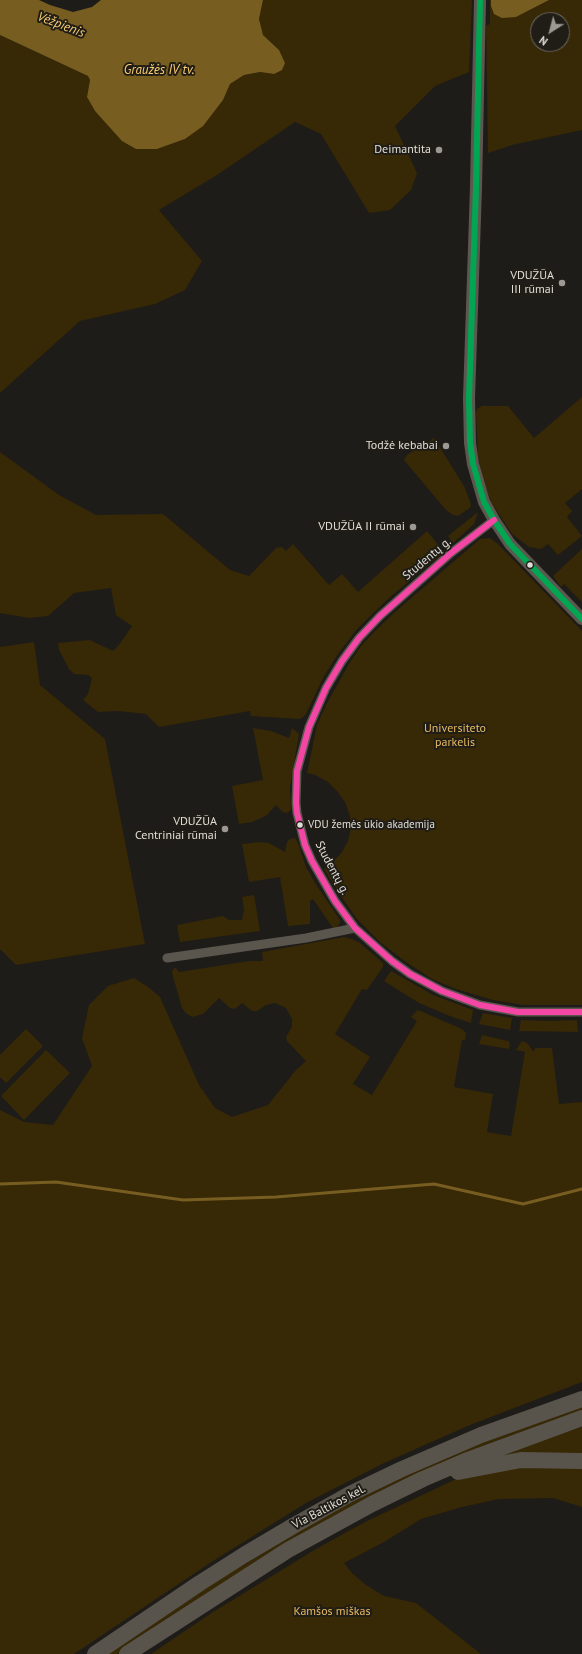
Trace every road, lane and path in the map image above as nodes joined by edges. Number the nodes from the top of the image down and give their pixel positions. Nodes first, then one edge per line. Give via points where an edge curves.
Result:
1 (480, 0) edge
2 (494, 520) junction
3 (582, 619) edge
4 (355, 928) junction
5 (167, 958) dead end
6 (582, 1012) edge
7 (580, 1399) edge
8 (582, 1418) edge
9 (582, 1461) edge
10 (423, 1479) junction
11 (95, 1654) edge
12 (127, 1654) edge

1 - 2 main road via 469,419 473,464 484,502
2 - 3 main road via 510,544
2 - 4 street, Studentų g. via 408,591 359,638 326,688 309,727 296,783 300,825 305,845 318,873
4 - 5 street via 306,938
4 - 6 street, Studentų g. via 404,970 456,998 518,1012
7 - 11 highway, Via Baltikos kel. via 481,1435 350,1494 244,1555
8 - 10 highway, Via Baltikos kel.
9 - 10 highway via 521,1460
10 - 12 highway, Via Baltikos kel. via 288,1550

